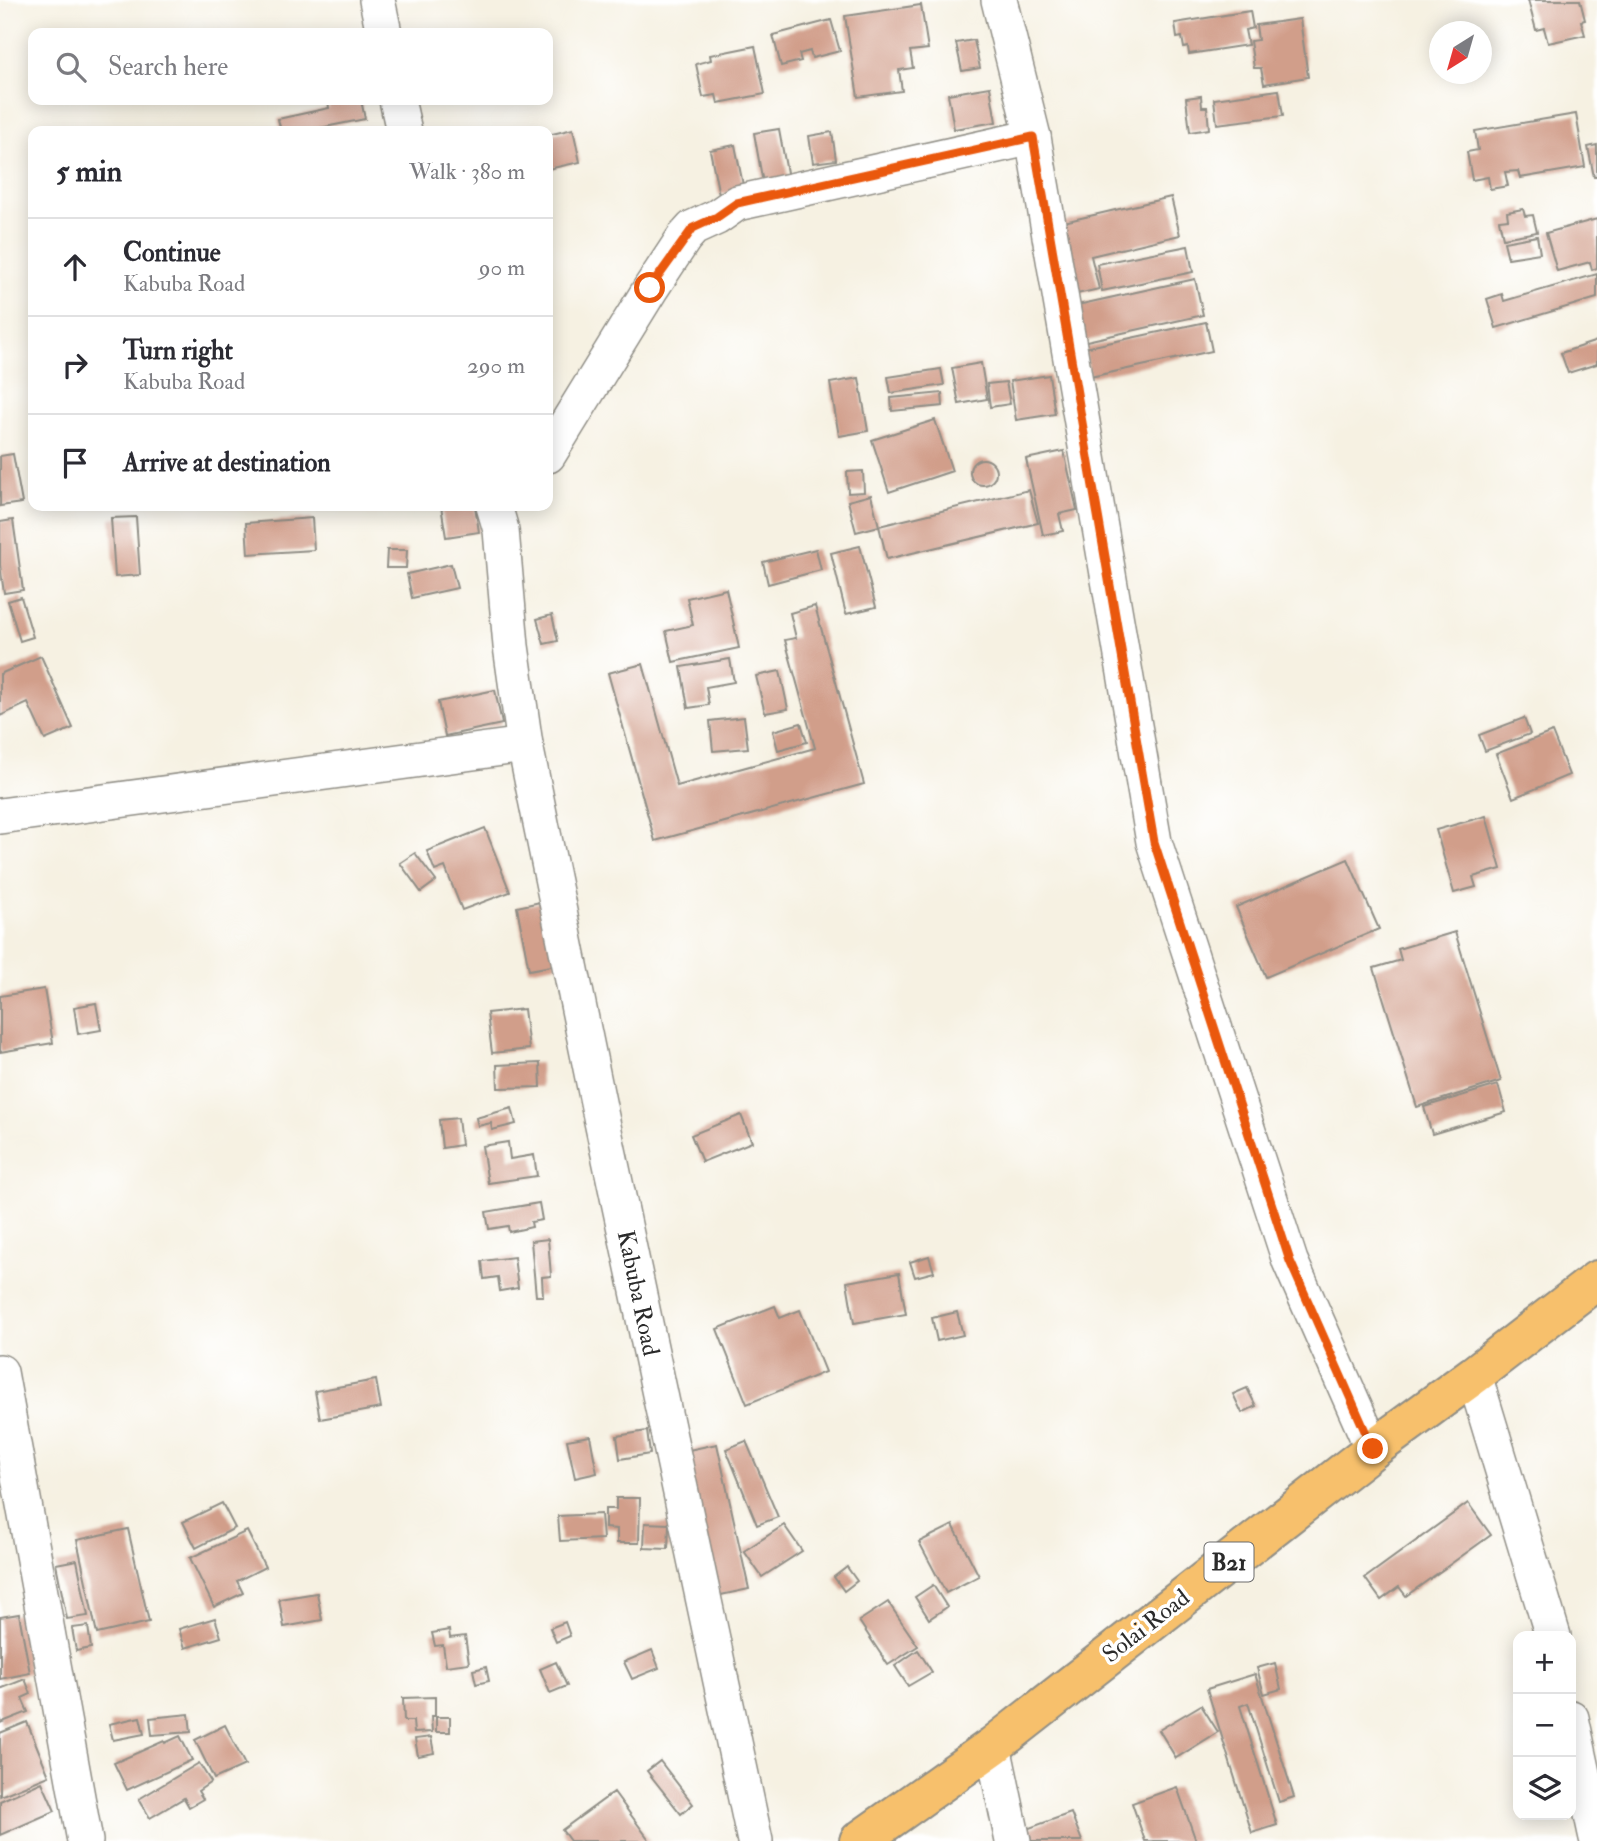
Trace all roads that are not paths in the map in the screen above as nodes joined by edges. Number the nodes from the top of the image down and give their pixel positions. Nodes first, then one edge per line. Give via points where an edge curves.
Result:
1 (377, 0) edge
2 (999, 0) edge
3 (383, 28) edge
4 (398, 105) edge
5 (403, 126) edge
6 (1033, 137) junction
7 (553, 447) edge
8 (504, 514) edge
9 (525, 745) junction
10 (0, 816) edge
11 (1597, 1279) edge
12 (0, 1371) edge
13 (1474, 1375) junction
14 (1373, 1449) junction
15 (13, 1523) edge
16 (1551, 1631) edge
17 (1576, 1741) edge
18 (992, 1746) junction
19 (1597, 1838) edge
20 (85, 1841) edge
21 (755, 1841) edge
22 (859, 1841) edge
23 (1013, 1841) edge

1 - 3 street
2 - 6 street
4 - 5 street
6 - 7 street via 737,203 693,228 650,288
6 - 14 street via 1154,842 1290,1261
8 - 9 street, Kabuba Road via 511,646
9 - 10 street
9 - 21 street, Kabuba Road
11 - 13 highway, Solai Road / B21
12 - 15 street
13 - 14 highway, Solai Road / B21
13 - 16 street
14 - 18 highway, Solai Road / B21
15 - 20 street
17 - 19 street
18 - 22 highway, Solai Road / B21
18 - 23 street

